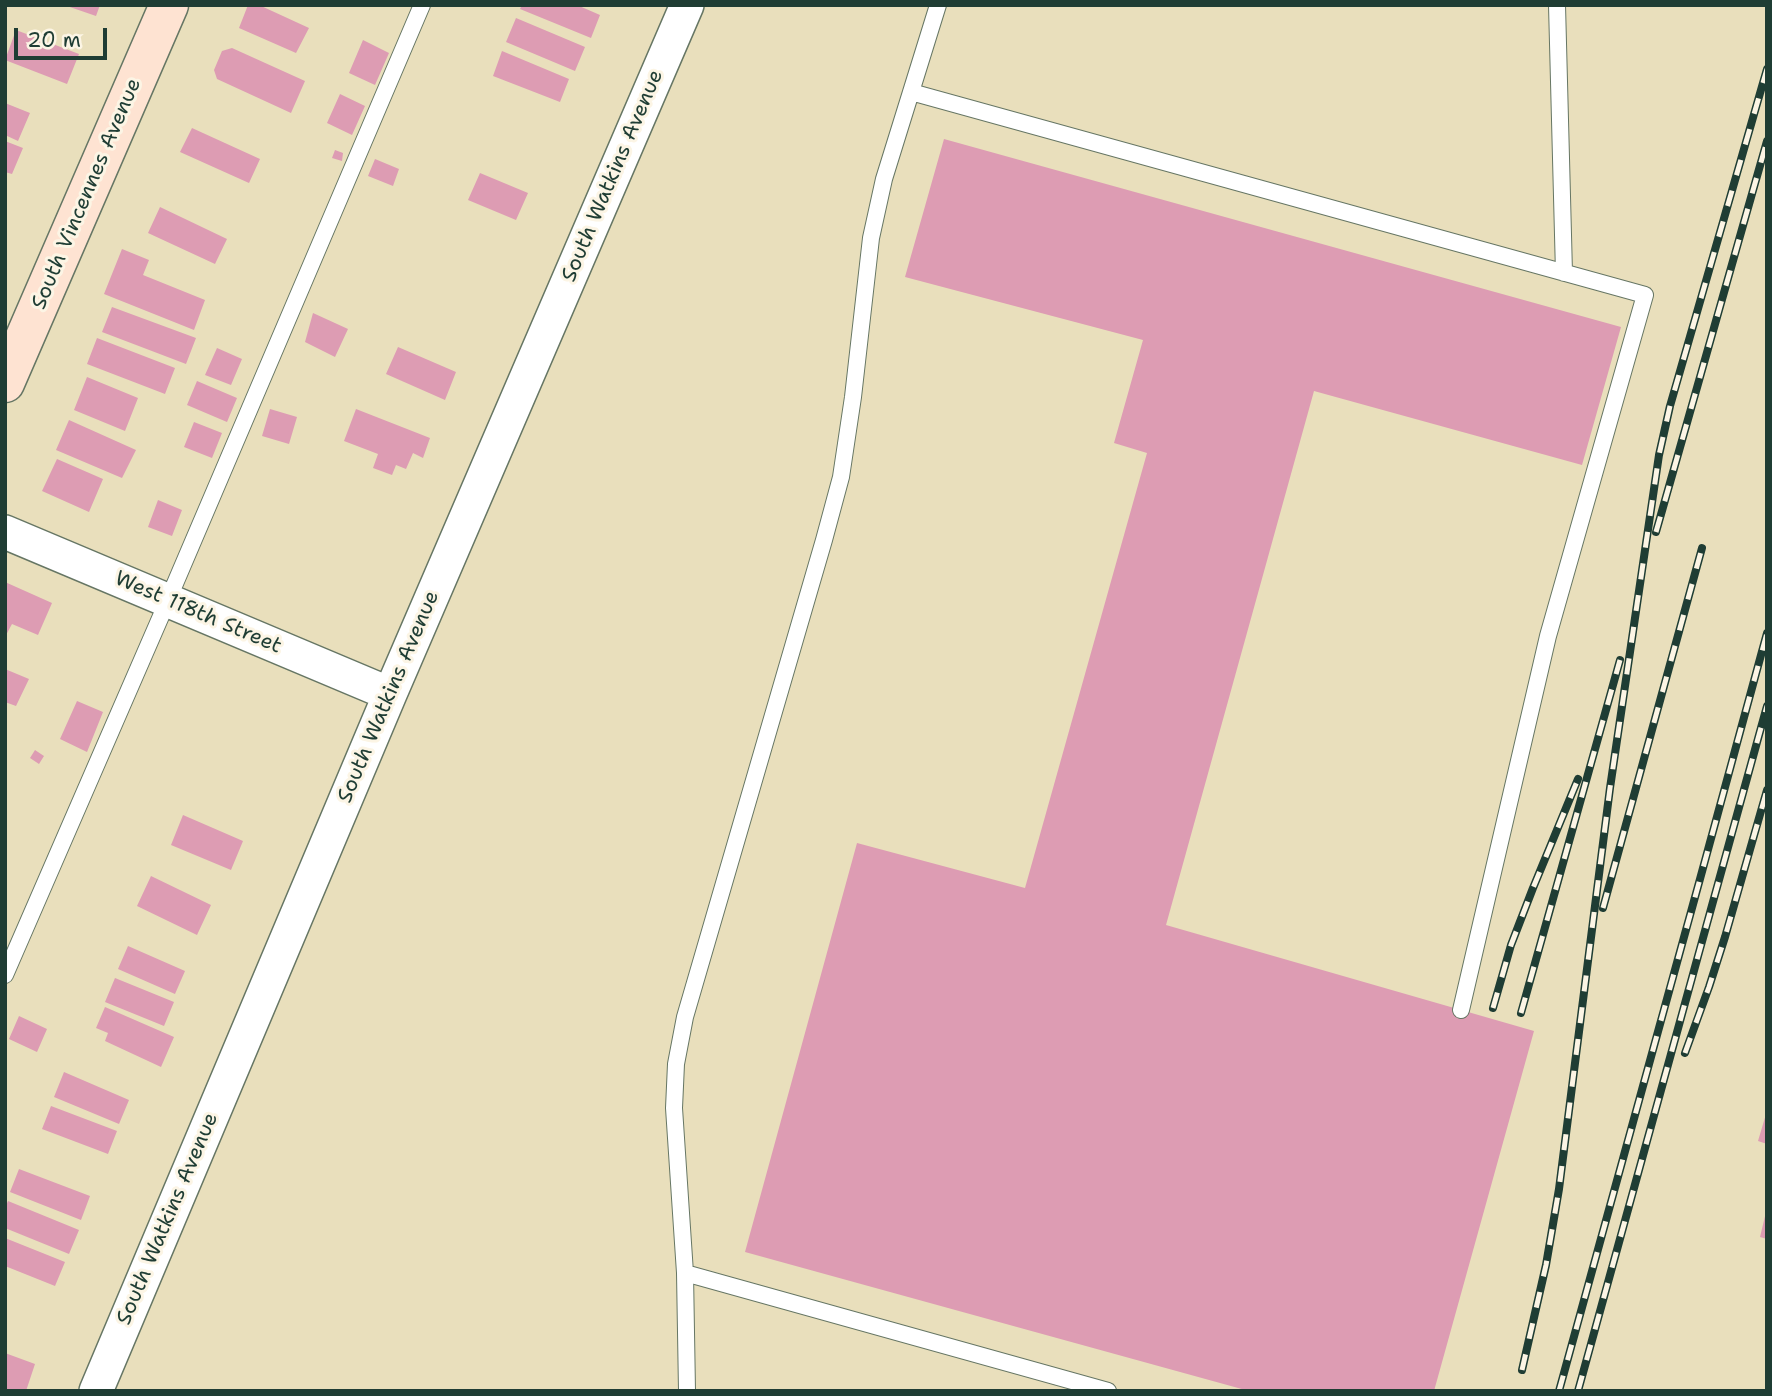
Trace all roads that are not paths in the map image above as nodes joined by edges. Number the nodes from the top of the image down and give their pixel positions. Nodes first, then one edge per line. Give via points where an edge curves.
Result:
1 (169, 5) edge
2 (422, 5) edge
3 (687, 5) edge
4 (938, 5) edge
5 (1557, 5) edge
6 (911, 92) junction
7 (1564, 273) junction
8 (5, 383) edge
9 (5, 532) edge
10 (168, 600) junction
11 (390, 694) junction
12 (5, 975) edge
13 (1461, 1010) dead end
14 (685, 1273) junction
15 (96, 1391) edge
16 (687, 1391) edge
17 (1108, 1391) edge

1 - 8 main road, South Vincennes Avenue
2 - 10 lane
3 - 11 street, South Watkins Avenue
4 - 6 lane
5 - 7 lane
6 - 7 lane
6 - 14 lane via 871,238 841,477 685,1017 676,1064 674,1108
7 - 13 lane via 1645,295 1548,636
9 - 10 street, West 118th Street
10 - 11 street, West 118th Street
10 - 12 lane
11 - 15 street, South Watkins Avenue
14 - 16 lane
14 - 17 lane

